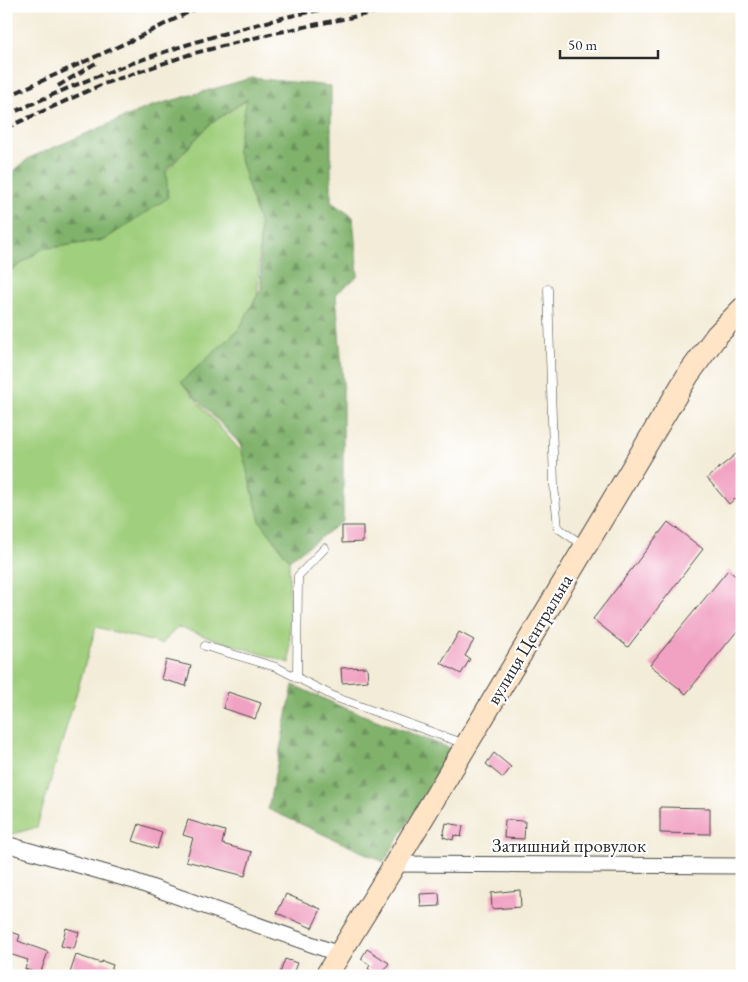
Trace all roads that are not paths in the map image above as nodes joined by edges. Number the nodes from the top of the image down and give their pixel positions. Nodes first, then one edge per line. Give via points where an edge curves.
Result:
1 (548, 289) dead end
2 (742, 310) edge
3 (585, 546) junction
4 (325, 548) dead end
5 (205, 646) dead end
6 (297, 678) junction
7 (466, 744) junction
8 (6, 844) edge
9 (395, 864) junction
10 (742, 866) edge
11 (339, 954) junction
12 (326, 976) edge

1 - 3 lane via 558,528
2 - 3 main road, вулиця Центральна via 688,375
3 - 7 main road, вулиця Центральна
4 - 6 lane via 298,576
5 - 6 lane via 276,667
6 - 7 lane via 337,698
7 - 9 main road, вулиця Центральна
8 - 11 street via 134,881
9 - 10 street, Затишний провулок
9 - 11 main road, вулиця Центральна
11 - 12 main road, вулиця Центральна

